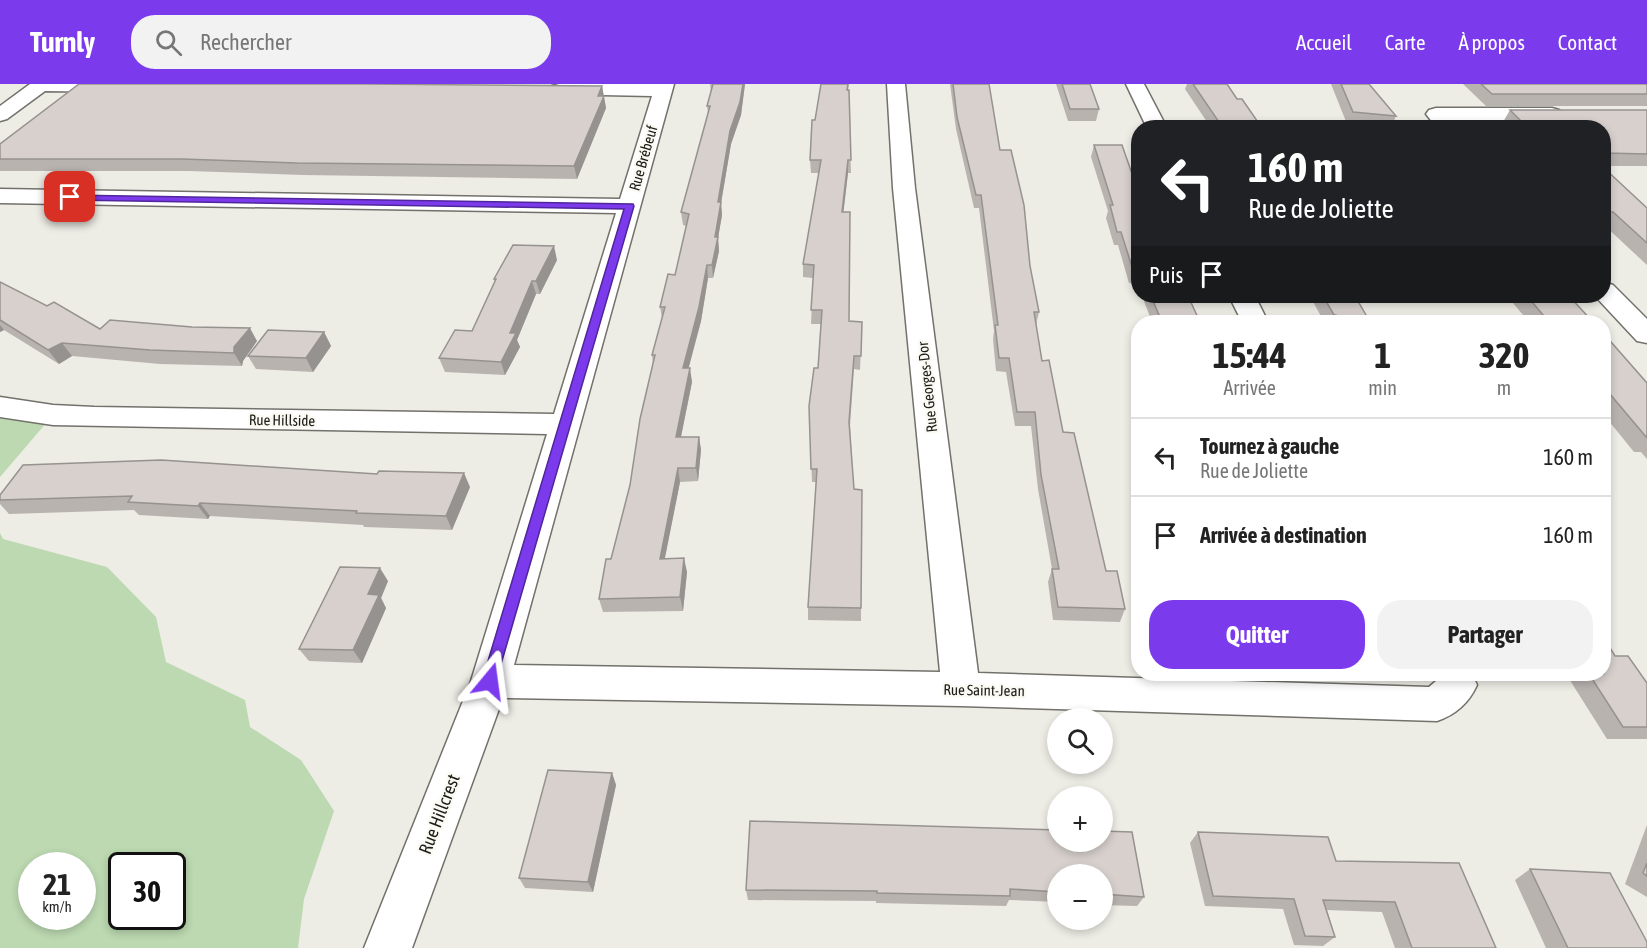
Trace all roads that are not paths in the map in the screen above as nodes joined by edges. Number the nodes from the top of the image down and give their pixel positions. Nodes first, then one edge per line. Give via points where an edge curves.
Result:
1 (896, 84) edge
2 (1135, 84) edge
3 (41, 85) edge
4 (144, 86) edge
5 (664, 87) edge
6 (536, 89) edge
7 (1577, 114) edge
8 (0, 115) edge
9 (1153, 120) edge
10 (1442, 120) edge
11 (0, 196) edge
12 (629, 206) junction
13 (1611, 297) edge
14 (1647, 335) edge
15 (0, 407) edge
16 (565, 424) junction
17 (490, 681) junction
18 (1456, 681) edge
19 (961, 690) junction
20 (388, 948) edge

1 - 19 street, Rue Georges-Dor via 904,188
2 - 9 street
3 - 4 street
3 - 8 street
5 - 6 street
5 - 12 street, Rue Brébeuf
7 - 10 street via 1436,114
11 - 12 street
12 - 16 street, Rue Brébeuf
13 - 14 street
15 - 16 street, Rue Hillside via 94,417
16 - 17 street, Rue Brébeuf
17 - 19 street, Rue Saint-Jean
17 - 20 street, Rue Hillcrest
18 - 19 street, Rue Saint-Jean via 1458,685 1437,704

